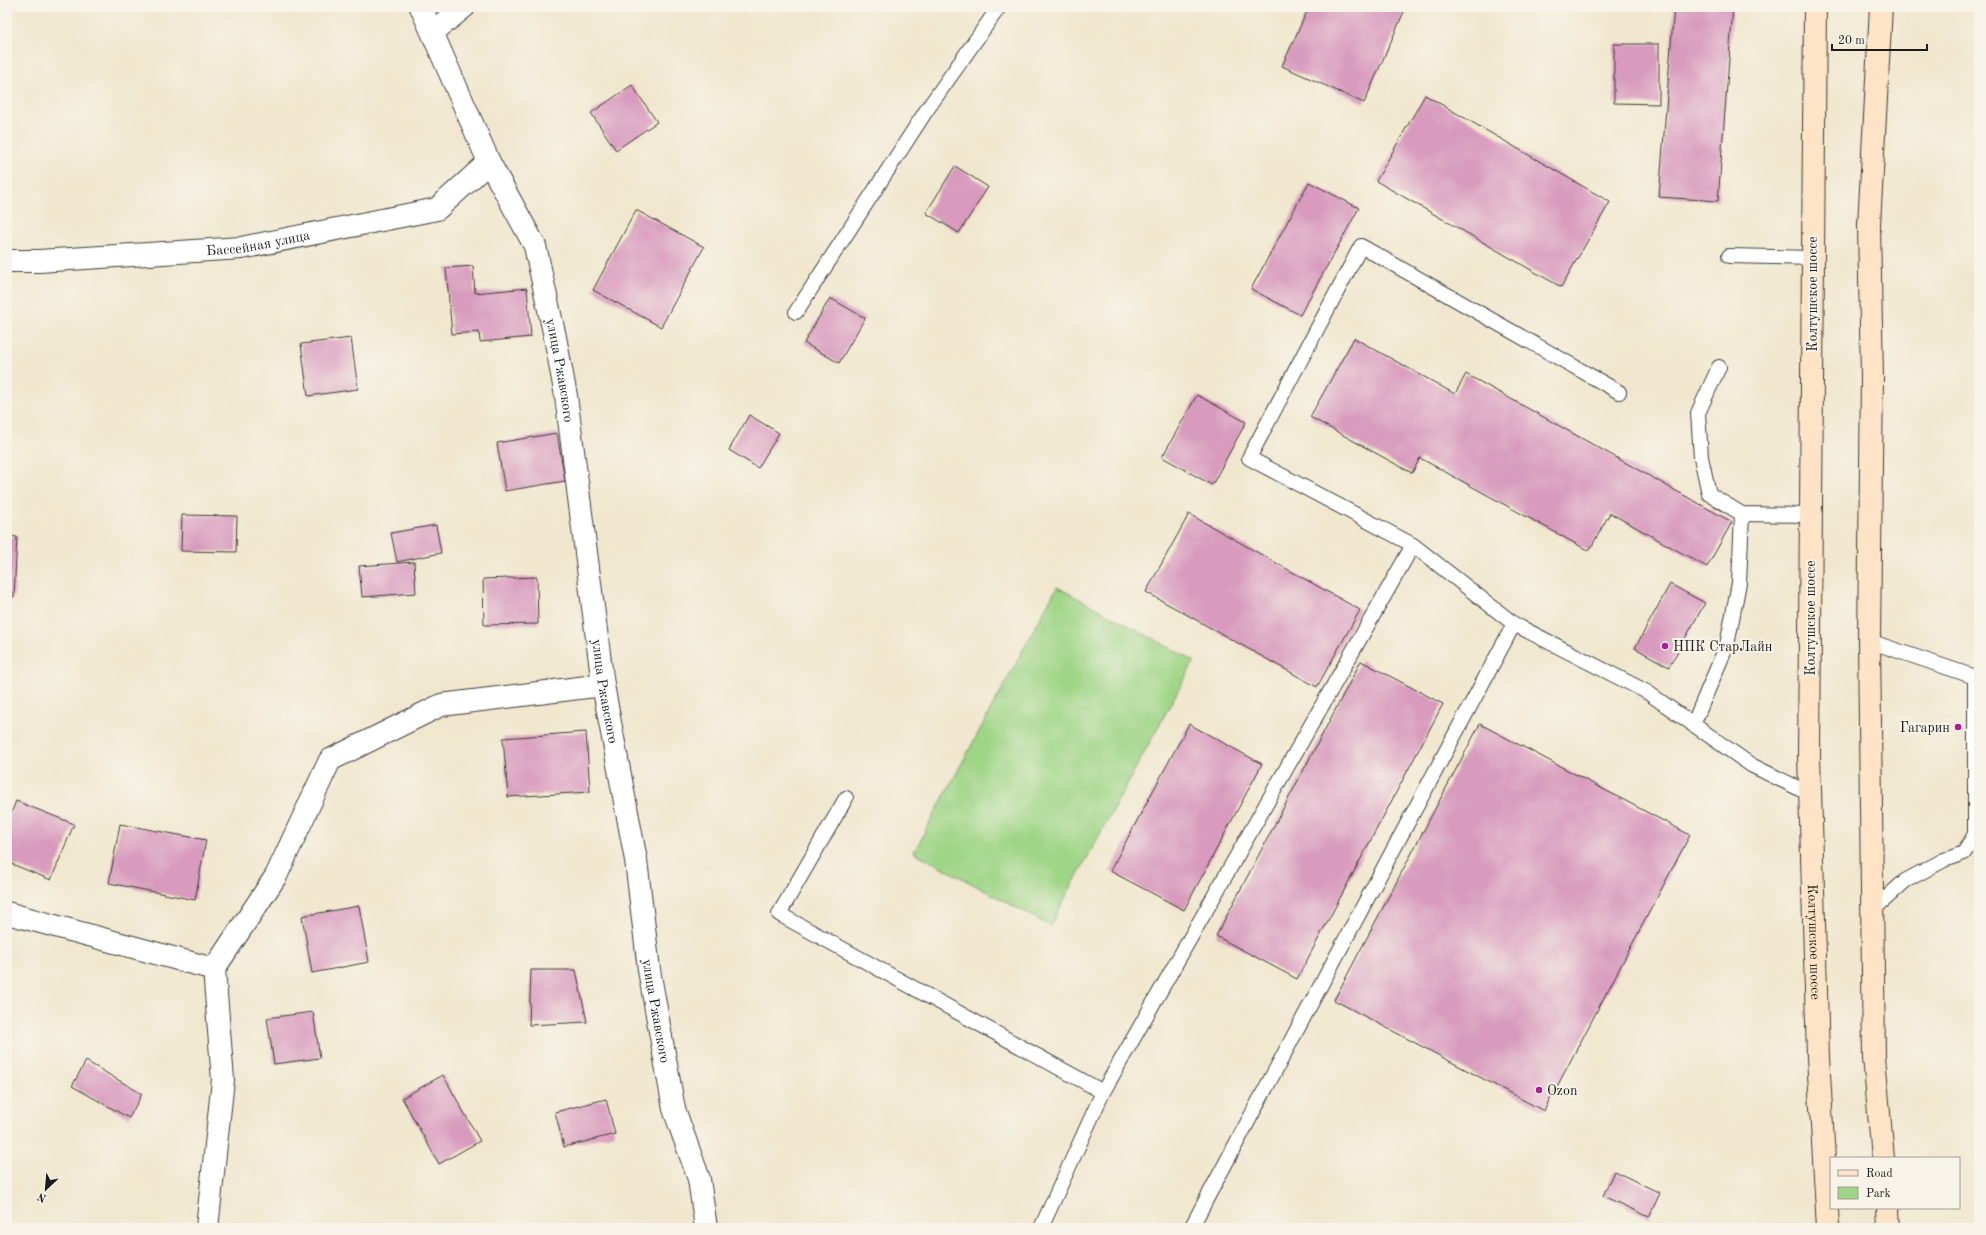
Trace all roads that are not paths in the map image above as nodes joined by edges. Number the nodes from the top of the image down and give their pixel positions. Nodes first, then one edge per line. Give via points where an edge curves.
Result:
1 (421, 7) edge
2 (464, 7) edge
3 (1000, 7) edge
4 (1815, 7) edge
5 (1881, 7) edge
6 (433, 32) junction
7 (489, 162) junction
8 (1728, 256) dead end
9 (1812, 258) junction
10 (7, 261) edge
11 (796, 312) dead end
12 (1719, 368) dead end
13 (1619, 392) dead end
14 (1742, 514) junction
15 (1810, 515) junction
16 (1413, 544) junction
17 (1514, 624) junction
18 (1868, 641) junction
19 (603, 685) junction
20 (1693, 725) junction
21 (1810, 794) junction
22 (846, 798) dead end
23 (1874, 909) junction
24 (7, 913) edge
25 (214, 969) junction
26 (1103, 1092) junction
27 (1883, 1157) edge
28 (1888, 1209) edge
29 (207, 1228) edge
30 (706, 1228) edge
31 (1042, 1228) edge
32 (1191, 1228) edge
33 (1828, 1228) edge
34 (1889, 1228) edge

1 - 6 street, улица Ржавского
2 - 6 street
3 - 11 lane via 926,111
4 - 9 main road, Колтушское шоссе
5 - 18 main road via 1869,226 1872,377
6 - 7 street, улица Ржавского
7 - 10 street, Бассейная улица via 437,209 241,248
7 - 19 street, улица Ржавского via 535,246 555,337 566,396
8 - 9 lane
9 - 15 main road, Колтушское шоссе
12 - 14 lane via 1698,413 1700,457 1709,494
13 - 16 lane via 1361,246 1249,458
14 - 15 lane
14 - 20 lane via 1739,583 1727,645
15 - 21 main road, Колтушское шоссе
16 - 17 lane
16 - 26 lane
17 - 20 lane via 1647,692
17 - 32 lane
18 - 23 main road
18 - 23 lane via 1975,677 1975,834 1964,853 1944,860 1905,881
19 - 25 street via 441,705 330,760 276,876
19 - 30 street, улица Ржавского via 636,860 649,970 665,1064 674,1109 699,1179
20 - 21 lane via 1751,765
21 - 33 main road, Колтушское шоссе via 1818,1057
22 - 26 lane via 779,914
23 - 27 main road via 1874,1057
24 - 25 street
25 - 29 street via 223,1080
26 - 31 lane
28 - 34 main road

